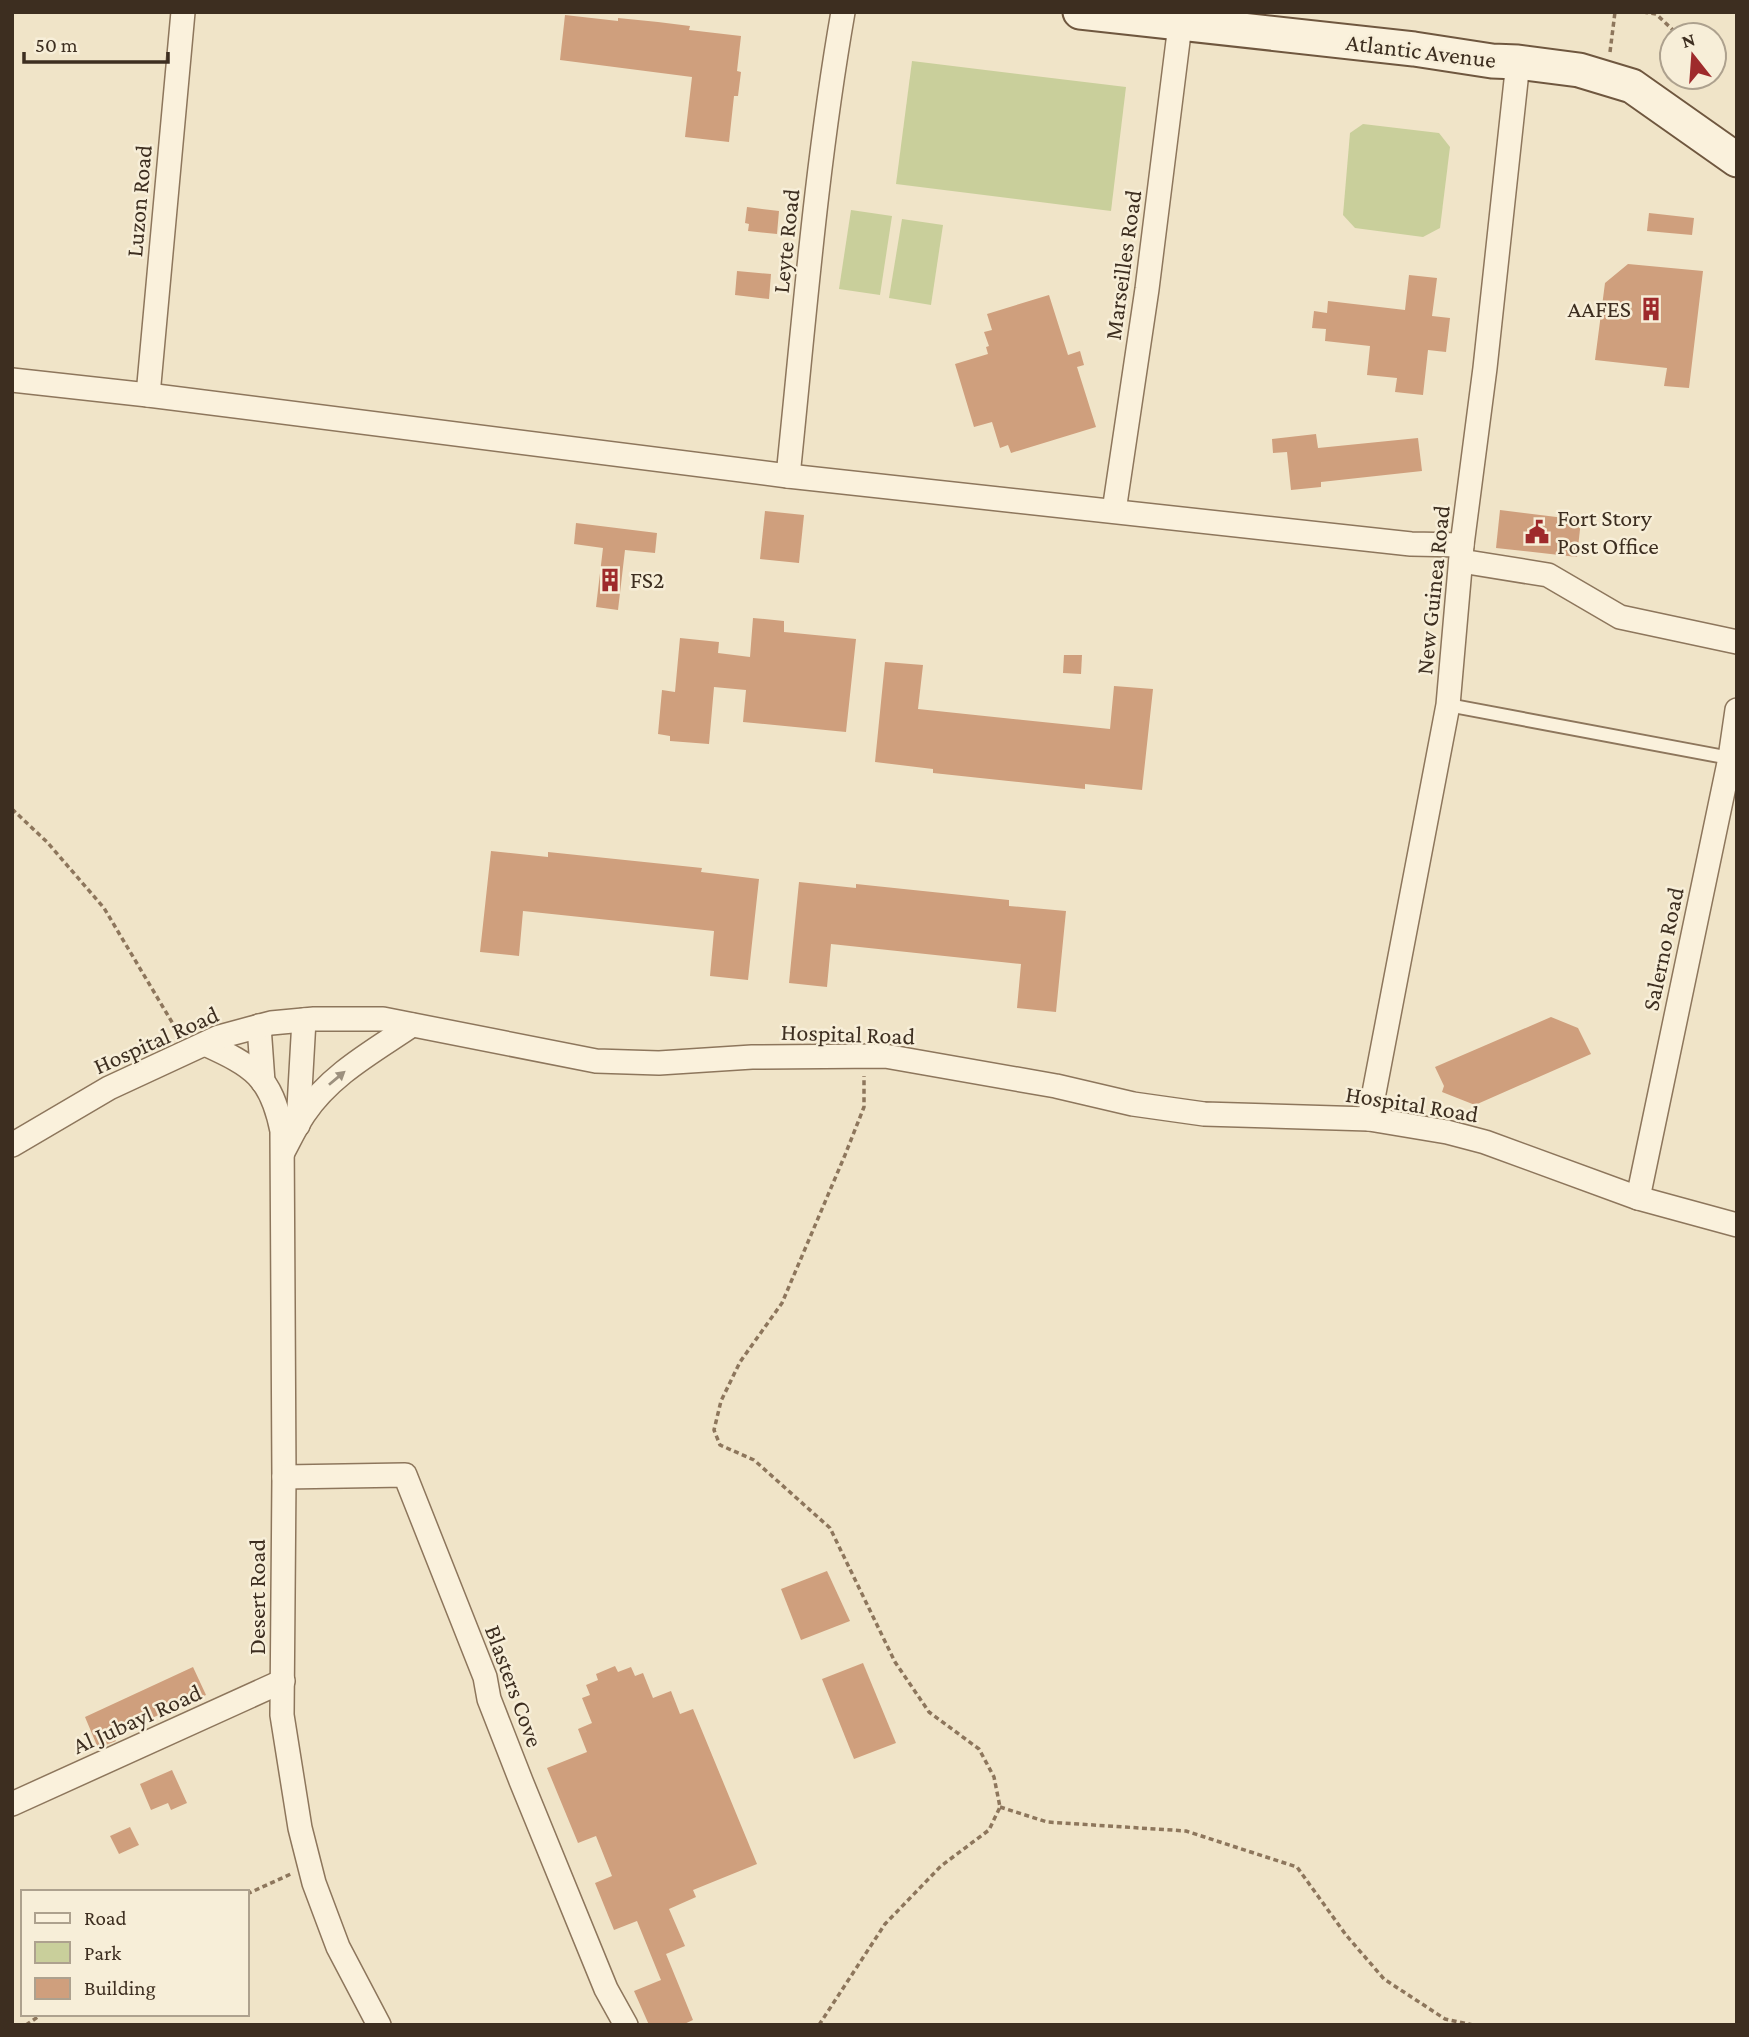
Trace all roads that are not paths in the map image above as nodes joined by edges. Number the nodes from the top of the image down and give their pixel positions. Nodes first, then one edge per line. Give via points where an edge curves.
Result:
1 (183, 12) edge
2 (843, 12) edge
3 (1080, 12) edge
4 (1180, 25) junction
5 (1518, 62) junction
6 (1737, 160) edge
7 (12, 380) edge
8 (148, 394) junction
9 (788, 476) junction
10 (1114, 511) junction
11 (1461, 553) junction
12 (1737, 642) edge
13 (1448, 705) junction
14 (1737, 710) edge
15 (1730, 758) junction
16 (304, 1020) junction
17 (412, 1025) junction
18 (259, 1026) junction
19 (197, 1047) junction
20 (263, 1082) junction
21 (1369, 1119) junction
22 (298, 1125) junction
23 (12, 1146) edge
24 (283, 1152) junction
25 (1638, 1198) junction
26 (1737, 1225) edge
27 (284, 1477) junction
28 (283, 1681) junction
29 (12, 1804) edge
30 (379, 2025) edge
31 (626, 2025) edge

1 - 8 street, Luzon Road
2 - 9 street, Leyte Road via 818,178
3 - 4 street, Atlantic Avenue
4 - 5 street, Atlantic Avenue
4 - 10 street, Marseilles Road
5 - 6 street, Atlantic Avenue via 1579,70 1632,86
5 - 11 street, New Guinea Road
7 - 8 street
8 - 9 street
9 - 10 street
10 - 11 street
11 - 12 street via 1548,575 1620,617
11 - 13 street, New Guinea Road
13 - 15 lane
13 - 21 street, New Guinea Road
14 - 15 street, Salerno Road
15 - 25 street, Salerno Road
16 - 17 street, Hospital Road via 383,1019
16 - 18 street, Hospital Road
16 - 22 street, Desert Road
17 - 21 street, Hospital Road via 596,1061 885,1056 1204,1114
22 -> 17 street, Desert Road via 327,1087
18 - 19 street, Hospital Road
18 - 20 street, Desert Road
19 - 20 street, Desert Road via 241,1060
19 - 23 street, Hospital Road via 108,1088
20 - 24 street, Desert Road via 277,1106
21 - 25 street, Hospital Road via 1485,1142
22 - 24 street, Desert Road
24 - 27 street, Desert Road
25 - 26 street, Hospital Road
27 - 28 street, Desert Road
27 - 31 street, Blasters Cove via 405,1475 521,1782 606,1989
28 - 29 street, Al Jubayl Road
28 - 30 street, Desert Road via 282,1715 309,1866 338,1947

